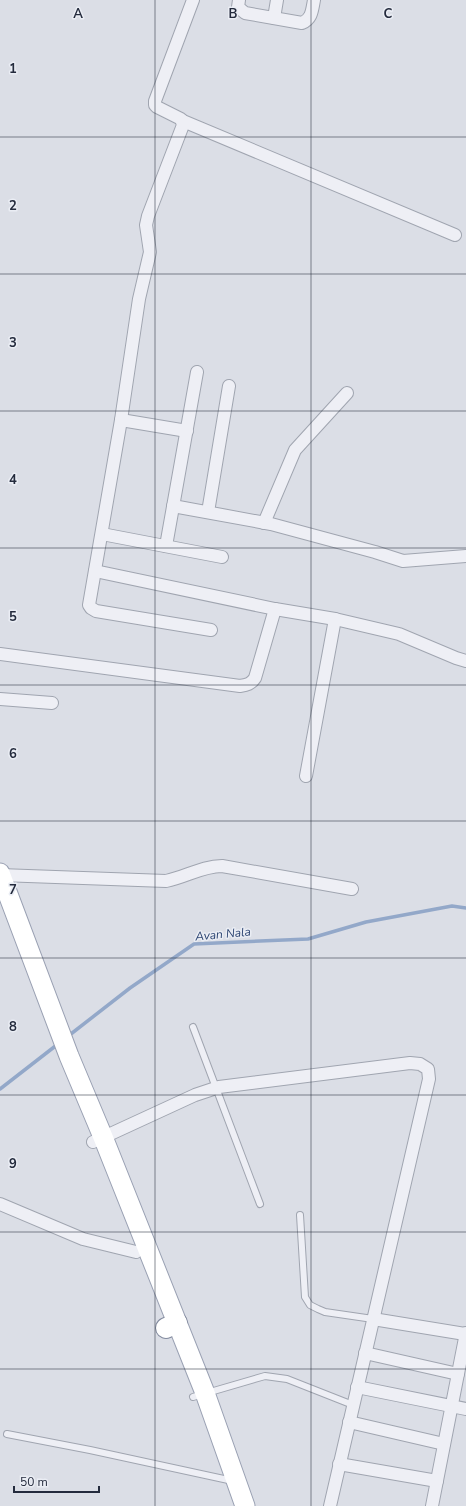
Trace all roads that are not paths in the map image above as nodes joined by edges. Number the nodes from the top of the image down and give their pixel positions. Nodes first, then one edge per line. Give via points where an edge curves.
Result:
1 (193, 0) edge
2 (239, 0) edge
3 (277, 0) edge
4 (314, 0) edge
5 (274, 18) junction
6 (183, 122) junction
7 (455, 235) dead end
8 (197, 372) dead end
9 (229, 386) dead end
10 (346, 393) dead end
11 (121, 420) junction
12 (187, 431) junction
13 (173, 506) junction
14 (208, 512) junction
15 (264, 523) junction
16 (102, 534) junction
17 (166, 546) junction
18 (466, 556) edge
19 (222, 557) dead end
20 (95, 571) junction
21 (275, 610) junction
22 (335, 619) junction
23 (211, 630) dead end
24 (0, 654) edge
25 (466, 661) edge
26 (0, 699) edge
27 (52, 703) dead end
28 (306, 776) dead end
29 (0, 874) edge
30 (352, 889) dead end
31 (0, 902) edge
32 (45, 1004) junction
33 (193, 1027) dead end
34 (215, 1088) junction
35 (98, 1139) junction
36 (0, 1204) edge
37 (260, 1204) dead end
38 (300, 1215) dead end
39 (136, 1252) junction
40 (373, 1319) junction
41 (171, 1325) junction
42 (466, 1334) edge
43 (365, 1353) junction
44 (461, 1368) edge
45 (357, 1387) junction
46 (199, 1395) junction
47 (353, 1404) junction
48 (451, 1406) junction
49 (466, 1409) edge
50 (349, 1422) junction
51 (7, 1434) dead end
52 (444, 1444) junction
53 (339, 1464) junction
54 (230, 1480) junction
55 (437, 1481) junction
56 (233, 1506) edge
57 (245, 1506) edge
58 (330, 1506) edge
59 (432, 1506) edge

1 - 6 street via 155,102 157,107 179,117
2 - 5 street via 238,7 245,13
3 - 5 street
4 - 5 street via 311,14 302,23
6 - 7 street
6 - 11 street via 146,225 150,252 139,299
8 - 12 street
9 - 14 street
10 - 15 street via 295,450
11 - 12 street
11 - 16 street
12 - 13 street
13 - 14 street
13 - 17 street
14 - 15 street
15 - 18 street via 403,561
16 - 17 street
16 - 20 street
17 - 19 street
20 - 21 street
20 - 23 street via 89,606 96,611
21 - 22 street
21 - 24 street via 255,678 252,682 240,686
22 - 25 street via 399,634
22 - 28 street
26 - 27 street
29 - 30 street via 166,881 205,868 222,866
29 - 32 main road
31 - 32 main road
32 - 35 main road
33 - 34 lane
34 - 35 street
34 - 37 lane
34 - 40 street via 410,1063 420,1064 428,1069 429,1079
35 - 39 main road
35 - 41 main road
36 - 39 street via 83,1239
38 - 40 lane via 305,1297 310,1305 325,1312
39 - 41 main road
40 - 42 street
40 - 43 street
41 - 46 main road
42 - 44 street
43 - 44 street
43 - 45 street
44 - 48 street
45 - 47 street
45 - 48 street
46 - 47 lane via 257,1378 270,1377 287,1379
46 - 54 main road
47 - 50 street
48 - 49 street
48 - 52 street
50 - 52 street
50 - 53 street
51 - 54 lane
52 - 55 street
53 - 55 street
53 - 58 street
54 - 56 main road
54 - 57 main road
55 - 59 street

